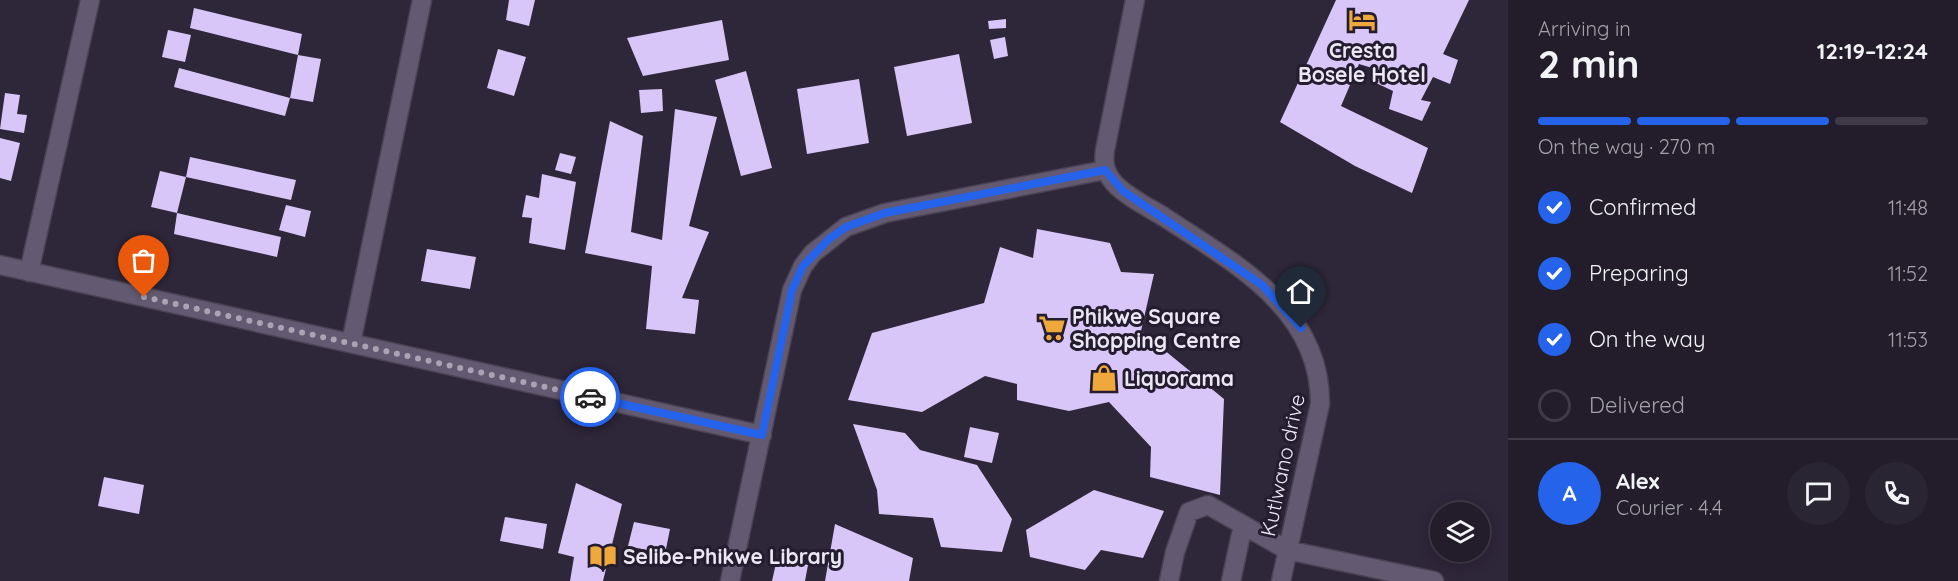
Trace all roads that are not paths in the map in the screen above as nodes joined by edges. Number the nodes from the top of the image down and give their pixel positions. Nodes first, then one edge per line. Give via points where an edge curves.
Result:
1 (90, 0) edge
2 (422, 0) edge
3 (1135, 0) edge
4 (1105, 170) junction
5 (0, 265) edge
6 (29, 272) junction
7 (351, 343) junction
8 (762, 435) junction
9 (1243, 525) junction
10 (1287, 550) junction
11 (730, 581) edge
12 (1168, 581) edge
13 (1231, 581) edge
14 (1281, 581) edge
15 (1434, 581) edge

1 - 6 street
2 - 7 street
3 - 4 street via 1105,150
4 - 8 street via 885,213 846,227 829,239 803,266 792,290
4 - 10 street, Kutlwano drive via 1123,191 1262,285 1301,328 1309,343 1320,375 1320,404
5 - 6 street
6 - 7 street
7 - 8 street
8 - 11 street
9 - 10 street
9 - 12 street via 1208,505 1189,512
9 - 13 street
10 - 14 street, Kutlwano drive
10 - 15 street

